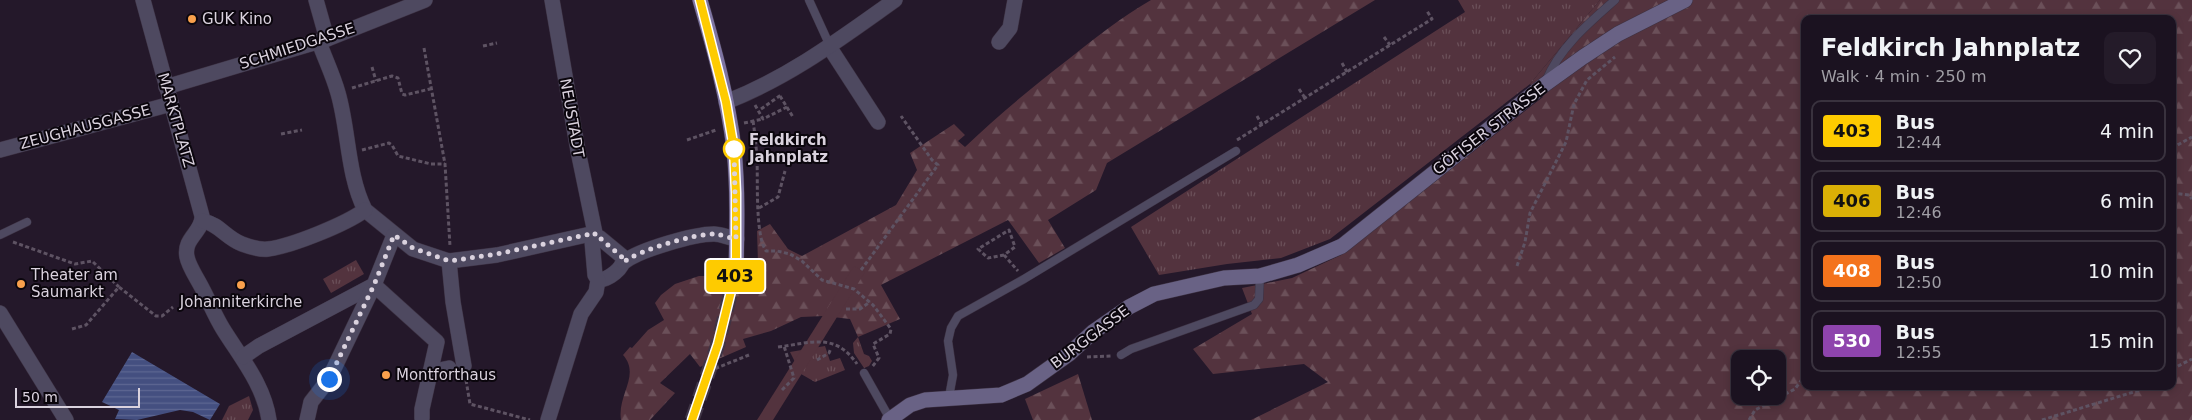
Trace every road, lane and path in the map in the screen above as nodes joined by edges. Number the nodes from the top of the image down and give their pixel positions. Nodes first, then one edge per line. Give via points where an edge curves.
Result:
1 (143, 0) edge
2 (316, 0) edge
3 (425, 0) edge
4 (552, 0) edge
5 (700, 0) edge
6 (810, 0) edge
7 (895, 0) edge
8 (1015, 0) edge
9 (1615, 0) edge
10 (1685, 0) edge
11 (1427, 10) dead end
12 (1384, 37) dead end
13 (323, 40) junction
14 (1000, 42) dead end
15 (497, 43) dead end
16 (1390, 45) junction
17 (483, 46) dead end
18 (424, 48) dead end
19 (830, 48) junction
20 (1616, 56) dead end
21 (1342, 63) dead end
22 (372, 67) dead end
23 (1347, 72) junction
24 (376, 81) junction
25 (1544, 85) junction
26 (166, 86) junction
27 (430, 89) junction
28 (1299, 89) dead end
29 (338, 93) junction
30 (748, 94) junction
31 (780, 96) dead end
32 (1305, 98) junction
33 (775, 99) dead end
34 (726, 102) junction
35 (171, 104) junction
36 (787, 107) junction
37 (761, 109) dead end
38 (901, 116) dead end
39 (1257, 116) dead end
40 (793, 117) dead end
41 (753, 121) dead end
42 (878, 122) dead end
43 (1262, 125) junction
44 (302, 130) dead end
45 (712, 133) dead end
46 (281, 134) dead end
47 (2192, 137) edge
48 (687, 140) dead end
49 (2176, 146) edge
50 (0, 150) edge
51 (1236, 151) joint
52 (349, 153) junction
53 (445, 164) junction
54 (786, 171) dead end
55 (2176, 193) edge
56 (2192, 198) edge
57 (759, 208) junction
58 (366, 210) junction
59 (203, 221) junction
60 (27, 222) dead end
61 (0, 235) edge
62 (394, 235) junction
63 (595, 235) junction
64 (736, 239) junction
65 (8, 240) dead end
66 (1004, 255) junction
67 (449, 261) junction
68 (624, 262) junction
69 (1298, 265) joint
70 (1517, 266) dead end
71 (861, 270) dead end
72 (736, 271) tunnel mouth
73 (1260, 276) junction
74 (1024, 279) junction
75 (598, 280) junction
76 (374, 285) junction
77 (119, 286) junction
78 (870, 302) junction
79 (173, 307) dead end
80 (846, 308) dead end
81 (0, 313) edge
82 (72, 329) dead end
83 (784, 346) junction
84 (778, 347) dead end
85 (832, 348) dead end
86 (240, 354) junction
87 (749, 355) dead end
88 (1121, 355) dead end
89 (2192, 359) edge
90 (817, 360) dead end
91 (457, 367) junction
92 (2176, 367) edge
93 (430, 372) junction
94 (864, 373) junction
95 (708, 378) dead end
96 (1801, 381) edge
97 (782, 390) dead end
98 (2140, 390) edge
99 (949, 397) junction
100 (422, 418) dead end
101 (890, 419) edge
102 (66, 420) edge
103 (270, 420) edge
104 (307, 420) edge
105 (530, 420) edge
106 (548, 420) edge
107 (1749, 420) edge
108 (2042, 420) edge

1 - 26 street, MARKTPLATZ
2 - 13 street
3 - 13 street, SCHMIEDGASSE
4 - 63 street, NEUSTADT
5 - 34 main road
6 - 19 lane
7 - 19 street
8 - 14 street via 1010,28
9 - 25 lane via 1586,26 1552,66
10 - 25 main road, GÖFISER STRASSE via 1618,34
11 - 16 path via 1432,19
12 - 16 path
13 - 26 street, SCHMIEDGASSE
13 - 29 street
15 - 17 path
16 - 23 path
18 - 27 path via 428,57
19 - 30 street
19 - 42 street
20 - 70 path via 1587,80 1574,104 1566,142 1530,213 1526,242
21 - 23 path
22 - 24 path
23 - 32 path
24 - 27 path via 392,76 398,78 405,95
24 - 29 path
25 - 69 main road, GÖFISER STRASSE via 1342,246
26 - 35 street, MARKTPLATZ
27 - 53 path
28 - 32 path
29 - 52 street
30 - 34 street
30 - 36 path via 763,119
31 - 36 path
32 - 43 path
33 - 37 path
34 - 64 main road via 734,149
35 - 50 street, ZEUGHAUSGASSE
35 - 59 street, MARKTPLATZ
36 - 40 path
38 - 71 path via 938,165
39 - 43 path
41 - 57 path
43 - 51 path via 1234,141
44 - 46 path
45 - 48 path
47 - 49 path
51 - 74 lane
52 - 53 path via 389,143 398,156
52 - 58 street via 355,182
53 - 67 path
54 - 57 path via 778,197
55 - 56 path
57 - 78 path via 760,233 766,251 790,254 822,280 854,289
58 - 59 street via 320,232 268,249 242,244 229,238 218,226
58 - 62 street
59 - 86 street via 188,244 188,259 222,327
60 - 61 lane
62 - 67 street via 413,248
62 - 76 street
63 - 67 street
63 - 68 street
63 - 75 street, NEUSTADT via 592,241 594,275
64 - 68 street via 714,234 692,238 641,253
64 - 72 main road
65 - 77 path via 75,264 92,261
66 - 66 path via 1015,246 1009,230 978,249 988,258
66 - 74 path
67 - 91 street
68 - 75 street via 603,280
69 - 73 main road, BURGGASSE
73 - 88 lane via 1259,299 1254,305
73 - 99 main road, BURGGASSE via 1224,278 1154,294 1100,327 1027,384 1001,395
74 - 99 lane via 958,316 948,341 953,375
75 - 106 street via 596,292 581,314
76 - 86 street
76 - 93 street via 437,342
76 - 104 street via 329,379 311,402
77 - 79 path via 156,316 162,316
77 - 82 path via 86,325
78 - 80 path via 860,309
78 - 94 path via 891,329 890,334 873,344 878,358 874,366
81 - 102 street
83 - 84 path
83 - 94 path via 825,341 835,343 847,350
83 - 97 path via 794,378
85 - 90 path
86 - 103 street via 262,391
87 - 95 path via 714,368
89 - 92 path
91 - 93 street
91 - 105 path via 470,404
93 - 100 street
94 - 101 lane
96 - 107 path via 1795,389 1755,410
98 - 108 path
99 - 101 main road, BURGGASSE via 910,405

